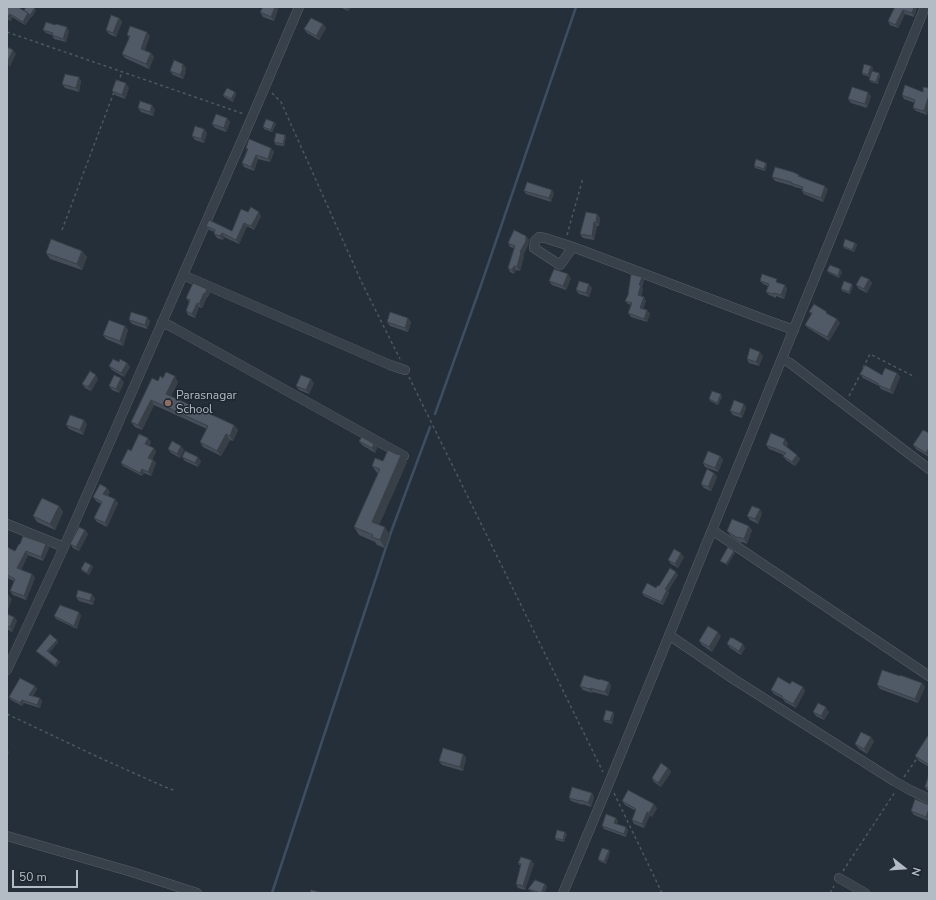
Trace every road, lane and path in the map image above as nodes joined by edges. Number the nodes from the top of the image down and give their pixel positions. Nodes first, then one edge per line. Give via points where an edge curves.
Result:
1 (299, 7) edge
2 (925, 7) edge
3 (7, 32) edge
4 (122, 72) junction
5 (266, 86) junction
6 (252, 117) junction
7 (583, 178) dead end
8 (62, 230) dead end
9 (568, 246) joint
10 (183, 275) junction
11 (162, 322) junction
12 (794, 330) junction
13 (782, 359) junction
14 (405, 370) junction
15 (915, 377) dead end
16 (845, 405) junction
17 (404, 456) dead end
18 (929, 469) edge
19 (7, 524) edge
20 (712, 530) junction
21 (64, 547) junction
22 (669, 635) junction
23 (7, 670) edge
24 (929, 676) edge
25 (7, 714) edge
26 (921, 752) edge
27 (609, 783) junction
28 (900, 784) junction
29 (176, 791) dead end
30 (929, 799) edge
31 (7, 836) edge
32 (839, 878) junction
33 (197, 893) edge
34 (563, 893) edge
35 (662, 893) edge
36 (830, 893) edge
37 (865, 893) edge

1 - 5 street
2 - 12 street
3 - 4 path
4 - 6 path
4 - 8 path
5 - 6 street
5 - 14 path via 282,102 362,283
6 - 10 street
7 - 9 path
9 - 12 street
10 - 11 street
10 - 14 street
11 - 17 street
11 - 21 street
12 - 13 street
13 - 16 street
13 - 20 street
14 - 27 path
15 - 16 path via 870,354
16 - 18 street
19 - 21 street
20 - 22 street
20 - 24 street
21 - 23 street
22 - 27 street
22 - 28 street via 734,680
25 - 29 path
26 - 28 path
27 - 34 street
27 - 35 path
28 - 30 street
28 - 32 path
31 - 33 street
32 - 36 path
32 - 37 street

